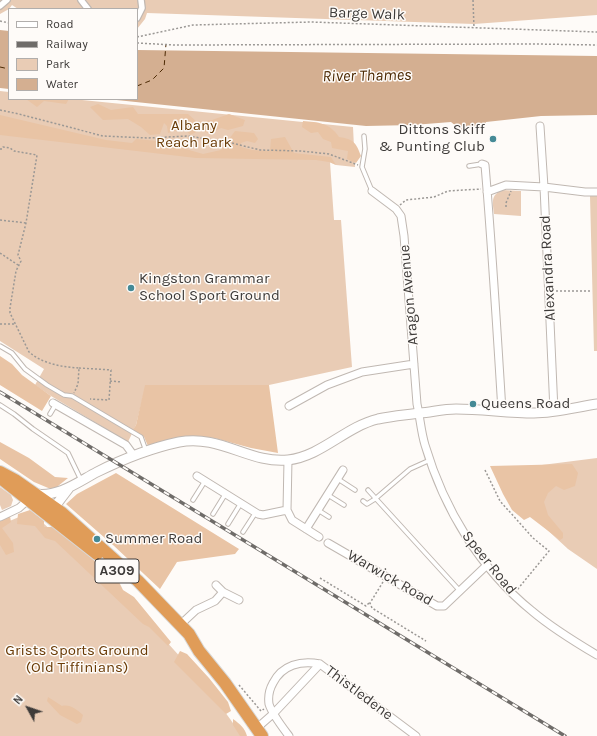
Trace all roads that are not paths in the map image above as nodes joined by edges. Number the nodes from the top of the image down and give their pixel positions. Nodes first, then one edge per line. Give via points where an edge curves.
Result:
1 (6, 0) edge
2 (81, 0) edge
3 (141, 0) edge
4 (0, 6) edge
5 (87, 8) edge
6 (138, 16) edge
7 (540, 126) dead end
8 (364, 136) dead end
9 (482, 164) joint
10 (469, 166) dead end
11 (544, 187) junction
12 (487, 190) junction
13 (372, 191) joint
14 (597, 192) edge
15 (0, 346) edge
16 (414, 364) junction
17 (55, 404) joint
18 (597, 404) edge
19 (0, 405) edge
20 (289, 406) dead end
21 (502, 411) junction
22 (554, 411) junction
23 (50, 414) dead end
24 (419, 414) junction
25 (146, 452) junction
26 (134, 456) junction
27 (288, 460) junction
28 (430, 460) junction
29 (343, 470) dead end
30 (0, 472) edge
31 (197, 476) dead end
32 (0, 477) edge
33 (338, 479) junction
34 (205, 480) junction
35 (81, 481) junction
36 (69, 487) junction
37 (354, 490) dead end
38 (368, 490) dead end
39 (226, 494) junction
40 (328, 495) junction
41 (32, 496) junction
42 (375, 499) junction
43 (193, 500) dead end
44 (363, 501) dead end
45 (241, 503) junction
46 (344, 505) dead end
47 (57, 509) junction
48 (287, 510) junction
49 (318, 510) junction
50 (256, 512) junction
51 (212, 514) dead end
52 (0, 517) edge
53 (329, 517) dead end
54 (228, 524) dead end
55 (306, 529) junction
56 (243, 532) dead end
57 (319, 537) dead end
58 (328, 543) dead end
59 (487, 565) junction
60 (216, 585) dead end
61 (460, 591) junction
62 (223, 592) junction
63 (239, 600) dead end
64 (180, 625) junction
65 (199, 651) junction
66 (597, 655) edge
67 (320, 664) junction
68 (274, 713) junction
69 (260, 732) edge
70 (413, 735) edge
71 (289, 736) edge

1 - 4 street
2 - 5 street
3 - 6 street via 142,8
7 - 11 street, Alexandra Road
8 - 13 lane via 362,167
9 - 10 lane
9 - 12 street via 485,165
11 - 12 street via 506,185
11 - 14 street
11 - 22 street, Alexandra Road
12 - 21 street
13 - 16 street, Aragon Avenue via 396,209 401,216
15 - 25 lane via 12,353 25,369 47,385 64,395 72,396 141,437
16 - 20 street via 362,372 327,386
16 - 24 street, Aragon Avenue
17 - 23 lane
17 - 26 street via 126,444
18 - 22 street
19 - 35 lane via 68,453
21 - 22 street
21 - 24 street via 455,409
24 - 27 street via 409,413 363,424 317,452
24 - 28 street, Speer Road
25 - 26 street
25 - 27 street via 181,442 201,441 267,459
26 - 35 street
27 - 48 street
28 - 42 lane via 410,469
28 - 59 street, Speer Road via 456,521
29 - 33 street
30 - 41 highway, A309
31 - 34 street
32 - 41 highway, A309
33 - 37 lane
33 - 40 street
34 - 39 street
34 - 43 lane
35 - 36 street
36 - 41 street via 51,494
36 - 47 street via 56,505
38 - 42 lane
39 - 45 street
39 - 51 lane
40 - 46 lane
40 - 49 street
41 - 47 highway, A309
41 - 52 street via 19,508
41 - 65 highway, A309 via 121,574
42 - 44 lane via 367,504
42 - 61 lane
45 - 50 street
45 - 54 lane
47 - 64 highway, A309 via 138,581
48 - 50 street via 263,515
48 - 55 street via 292,520
49 - 53 lane
49 - 55 street
50 - 56 lane
55 - 57 street
58 - 61 street, Warwick Road via 437,606 444,606
59 - 61 street, Warwick Road
59 - 66 street, Speer Road via 532,612
60 - 62 street
62 - 63 street
62 - 64 street via 215,601 196,610
64 - 65 highway, A309
65 - 69 highway, A309
67 - 68 street, Thistledene
67 - 68 street, Thistledene via 312,662 291,665 283,669 272,685 268,698
67 - 70 street, Thistledene
68 - 69 street, Thistledene
68 - 71 street

